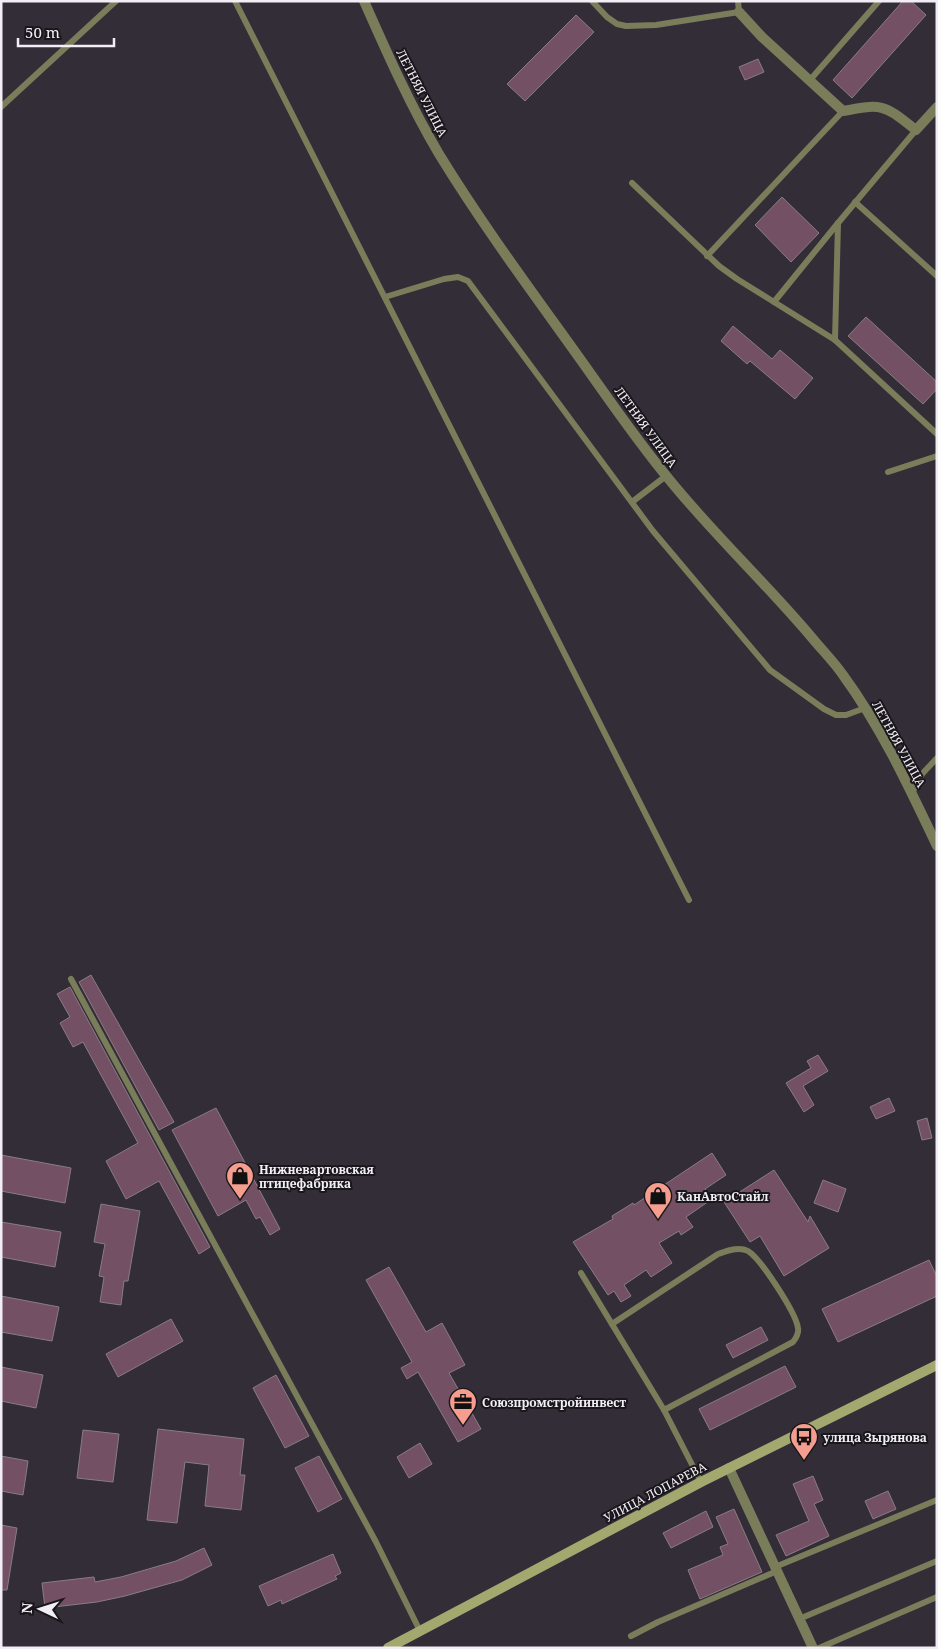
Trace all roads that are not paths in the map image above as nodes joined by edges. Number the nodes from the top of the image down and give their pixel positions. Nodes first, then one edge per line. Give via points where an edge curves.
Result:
1 (116, 1) edge
2 (235, 1) edge
3 (364, 1) edge
4 (592, 1) edge
5 (879, 1) edge
6 (738, 6) edge
7 (810, 80) junction
8 (1, 107) edge
9 (937, 107) edge
10 (843, 111) junction
11 (916, 130) junction
12 (632, 183) dead end
13 (855, 202) junction
14 (838, 223) junction
15 (708, 256) junction
16 (937, 276) edge
17 (385, 297) junction
18 (774, 302) junction
19 (835, 340) junction
20 (937, 434) edge
21 (937, 456) edge
22 (888, 472) dead end
23 (666, 476) junction
24 (632, 502) junction
25 (865, 708) junction
26 (937, 758) edge
27 (912, 793) junction
28 (937, 846) edge
29 (690, 900) dead end
30 (71, 980) dead end
31 (581, 1273) dead end
32 (612, 1324) junction
33 (937, 1366) edge
34 (664, 1410) junction
35 (729, 1468) junction
36 (701, 1482) junction
37 (937, 1500) edge
38 (937, 1561) edge
39 (776, 1569) junction
40 (937, 1597) edge
41 (800, 1619) junction
42 (420, 1631) junction
43 (631, 1636) dead end
44 (388, 1648) edge
45 (813, 1648) edge
46 (819, 1648) edge

1 - 8 lane
2 - 17 lane
3 - 23 street, ЛЕТНЯЯ УЛИЦА via 407,93 449,169 527,285
4 - 6 lane via 606,17 626,26 656,25
5 - 7 lane
6 - 7 street via 762,37
7 - 10 street
9 - 11 street
10 - 11 street via 878,106 892,111
10 - 15 lane
11 - 13 lane
12 - 15 lane
13 - 14 lane
13 - 16 lane
14 - 18 lane
14 - 19 lane
15 - 18 lane
17 - 24 lane via 444,279 458,277 468,281
17 - 29 lane
18 - 19 lane
19 - 20 lane
21 - 22 lane
23 - 24 lane
23 - 25 street, ЛЕТНЯЯ УЛИЦА via 796,618 842,673
24 - 25 lane via 770,670 836,715
25 - 27 street, ЛЕТНЯЯ УЛИЦА
26 - 27 lane via 922,774
27 - 28 street, ЛЕТНЯЯ УЛИЦА
30 - 42 lane via 376,1542
31 - 32 lane
32 - 34 lane
32 - 34 lane via 718,1254 738,1249 747,1251 767,1270 794,1317 798,1328 794,1342
33 - 35 main road, УЛИЦА ЛОПАРЕВА
34 - 36 lane
35 - 36 main road, УЛИЦА ЛОПАРЕВА
35 - 39 street
36 - 42 main road, УЛИЦА ЛОПАРЕВА
37 - 39 lane
38 - 41 lane
39 - 41 street
39 - 43 lane
40 - 46 lane
41 - 45 street
42 - 44 main road, УЛИЦА ЛОПАРЕВА

